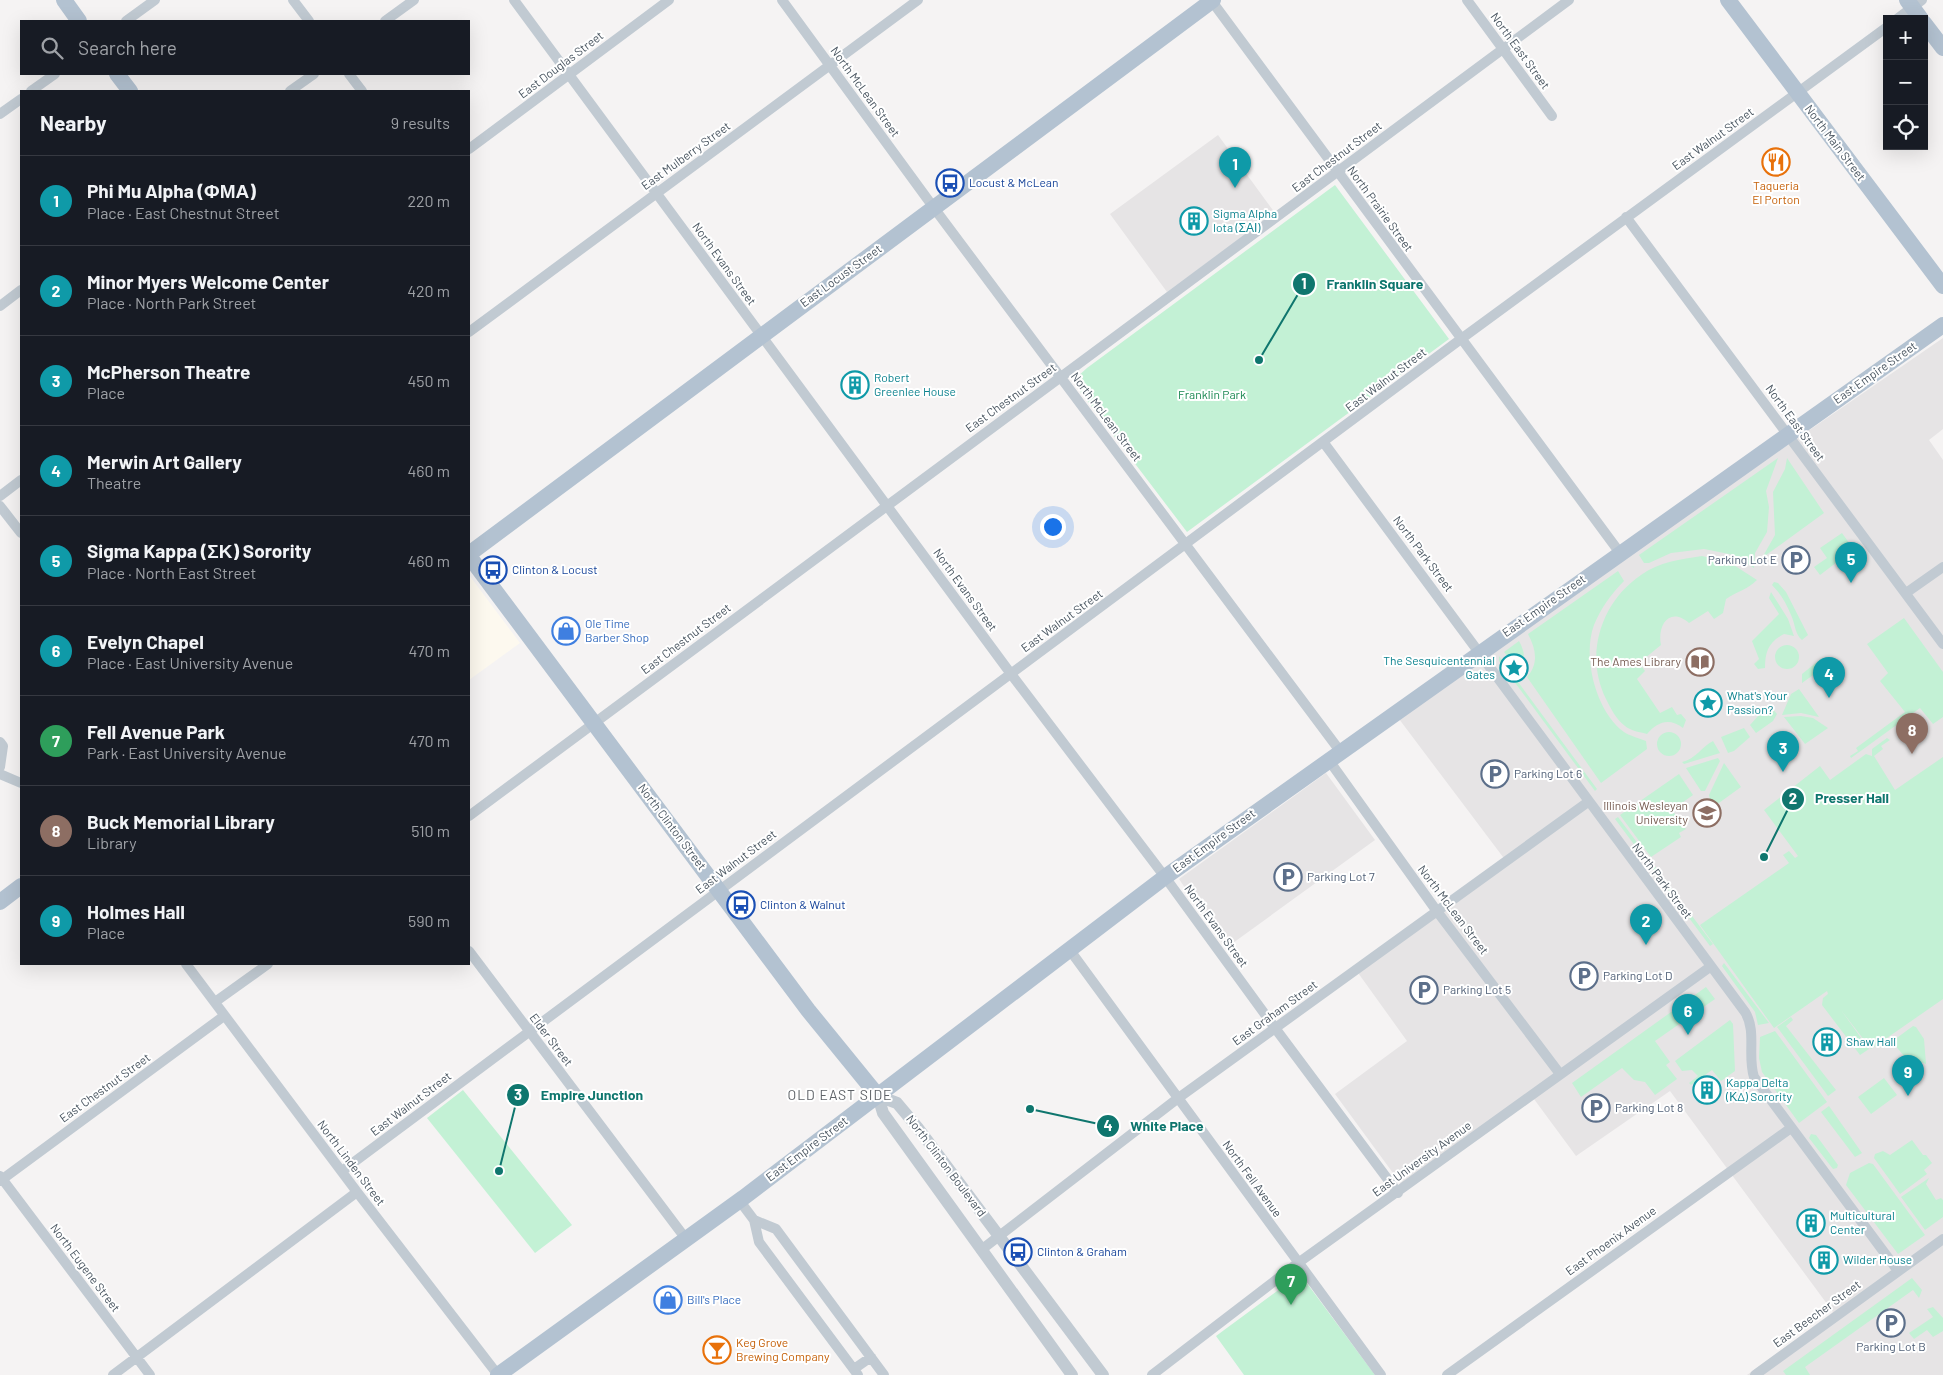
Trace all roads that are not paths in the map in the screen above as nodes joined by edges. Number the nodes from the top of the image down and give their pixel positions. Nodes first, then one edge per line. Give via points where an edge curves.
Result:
1 (64, 0) edge
2 (155, 0) edge
3 (293, 0) edge
4 (414, 0) edge
5 (514, 0) edge
6 (669, 0) edge
7 (782, 0) edge
8 (918, 0) edge
9 (1212, 0) edge
10 (1467, 0) edge
11 (1569, 0) edge
12 (1728, 0) edge
13 (1916, 7) edge
14 (1903, 15) edge
15 (78, 20) edge
16 (127, 20) edge
17 (308, 20) edge
18 (386, 20) edge
19 (1928, 28) edge
20 (1883, 30) edge
21 (1503, 48) junction
22 (1943, 48) edge
23 (830, 66) junction
24 (570, 74) junction
25 (54, 75) edge
26 (118, 75) edge
27 (313, 75) edge
28 (350, 75) edge
29 (32, 90) edge
30 (129, 90) edge
31 (291, 90) edge
32 (361, 90) edge
33 (1798, 93) junction
34 (20, 100) edge
35 (0, 114) edge
36 (1552, 116) dead end
37 (470, 148) edge
38 (1337, 172) junction
39 (656, 193) junction
40 (934, 208) junction
41 (1626, 217) junction
42 (1943, 286) edge
43 (20, 291) edge
44 (0, 306) edge
45 (1943, 325) edge
46 (470, 331) edge
47 (761, 335) junction
48 (1461, 339) junction
49 (1060, 377) junction
50 (1788, 435) junction
51 (1324, 443) junction
52 (20, 481) edge
53 (0, 496) edge
54 (887, 505) junction
55 (0, 506) edge
56 (20, 532) edge
57 (1186, 545) junction
58 (1620, 553) junction
59 (470, 554) edge
60 (470, 556) edge
61 (1943, 567) edge
62 (1906, 593) junction
63 (1943, 644) edge
64 (1480, 652) junction
65 (1011, 674) junction
66 (594, 724) junction
67 (0, 742) edge
68 (1334, 755) junction
69 (0, 767) edge
70 (0, 774) edge
71 (20, 783) edge
72 (1588, 802) junction
73 (470, 815) edge
74 (1165, 877) junction
75 (20, 887) edge
76 (719, 891) junction
77 (0, 902) edge
78 (1436, 910) junction
79 (1069, 949) junction
80 (470, 952) edge
81 (187, 965) edge
82 (267, 965) edge
83 (1710, 967) junction
84 (215, 1002) junction
85 (224, 1016) junction
86 (1275, 1028) junction
87 (529, 1031) junction
88 (1560, 1074) junction
89 (878, 1096) junction
90 (1177, 1099) junction
91 (1791, 1128) junction
92 (342, 1171) junction
93 (1, 1179) edge
94 (357, 1192) junction
95 (1398, 1193) junction
96 (739, 1200) junction
97 (754, 1220) junction
98 (999, 1236) junction
99 (686, 1239) junction
100 (1943, 1239) edge
101 (981, 1250) junction
102 (1298, 1263) junction
103 (1898, 1271) junction
104 (137, 1357) junction
105 (871, 1357) junction
106 (856, 1372) edge
107 (1761, 1373) edge
108 (113, 1375) edge
109 (150, 1375) edge
110 (498, 1375) edge
111 (884, 1375) edge
112 (1072, 1375) edge
113 (1103, 1375) edge
114 (1152, 1375) edge
115 (1381, 1375) edge
116 (1447, 1375) edge

1 - 15 main road
2 - 16 street
3 - 17 street
4 - 18 street
5 - 24 street, North Evans Street
6 - 24 street, East Douglas Street
7 - 23 street, North McLean Street
8 - 23 street, East Mulberry Street
9 - 38 street, North Prairie Street
9 - 40 main road, East Locust Street
10 - 21 street, North East Street
11 - 21 street, East Chestnut Street
12 - 33 main road, North Main Street
13 - 14 street
19 - 22 main road
20 - 33 street, East Walnut Street
21 - 36 street, North East Street
21 - 38 street, East Chestnut Street
23 - 39 street, East Mulberry Street
23 - 40 street, North McLean Street
24 - 37 street, East Douglas Street
24 - 39 street, North Evans Street
25 - 29 street
26 - 30 main road
27 - 31 street
28 - 32 street
33 - 41 street, East Walnut Street
33 - 42 main road, North Main Street
34 - 35 street
38 - 48 street, North Prairie Street
38 - 49 street, East Chestnut Street
39 - 46 street, East Mulberry Street
39 - 47 street, North Evans Street
40 - 47 main road, East Locust Street
40 - 49 street, North McLean Street
41 - 48 street, East Walnut Street
41 - 50 street, North East Street
43 - 44 street
45 - 50 main road, East Empire Street
47 - 54 street, North Evans Street
47 - 59 main road, East Locust Street
48 - 51 street, East Walnut Street
48 - 58 street, North Prairie Street
49 - 54 street, East Chestnut Street
49 - 57 street, North McLean Street
50 - 58 main road, East Empire Street
50 - 62 street, North East Street
51 - 57 street, East Walnut Street
51 - 64 street, North Park Street
52 - 53 street
54 - 65 street, North Evans Street
54 - 66 street, East Chestnut Street
55 - 56 street
57 - 65 street, East Walnut Street
57 - 68 street, North McLean Street
58 - 64 main road, East Empire Street
60 - 66 main road, North Clinton Street
61 - 62 street
62 - 63 street, North East Street
64 - 68 main road, East Empire Street
64 - 72 street, North Park Street
65 - 74 street, North Evans Street
65 - 76 street, East Walnut Street
66 - 73 street, East Chestnut Street
66 - 76 main road, North Clinton Street
67 - 69 street via 3,746
68 - 74 main road, East Empire Street
68 - 78 street, North McLean Street
70 - 71 street
72 - 78 street, East Graham Street
72 - 83 street, North Park Street
74 - 79 main road, East Empire Street
74 - 86 street, North Evans Street
75 - 77 main road
76 - 87 street, East Walnut Street
76 - 89 main road, North Clinton Street via 808,1010
78 - 86 street, East Graham Street
78 - 88 street, North McLean Street
79 - 89 main road, East Empire Street
79 - 90 street, North Fell Avenue
80 - 87 street, Elder Street
81 - 84 street, North Linden Street
82 - 84 street
83 - 88 street, East University Avenue
83 - 91 street, North Park Street via 1749,1018 1754,1077
84 - 85 street, North Linden Street
85 - 92 street, North Linden Street
85 - 93 street, East Chestnut Street
86 - 90 street, East Graham Street
86 - 95 street, North Evans Street
87 - 92 street, East Walnut Street
87 - 99 street, Elder Street
88 - 95 street, East University Avenue
89 - 96 main road, East Empire Street
89 - 98 street, North Clinton Boulevard via 897,1103
89 - 101 street, North Clinton Boulevard via 883,1113
90 - 98 street, East Graham Street
90 - 102 street, North Fell Avenue
91 - 103 street, North Park Street
91 - 116 street, East Phoenix Avenue
92 - 94 street, North Linden Street
93 - 104 street, North Eugene Street
94 - 104 street
94 - 110 street, North Linden Street
95 - 102 street, East University Avenue
96 - 97 street
96 - 99 main road, East Empire Street
97 - 105 street via 776,1229
97 - 106 street via 759,1242
98 - 101 street, East Graham Street
98 - 113 street, North Clinton Boulevard
99 - 110 main road, East Empire Street
100 - 103 street, East Beecher Street
101 - 112 street, North Clinton Boulevard
102 - 114 street, East University Avenue
102 - 115 street, North Fell Avenue
103 - 107 street, East Beecher Street
104 - 108 street
104 - 109 street, North Eugene Street
105 - 106 street
105 - 111 street

